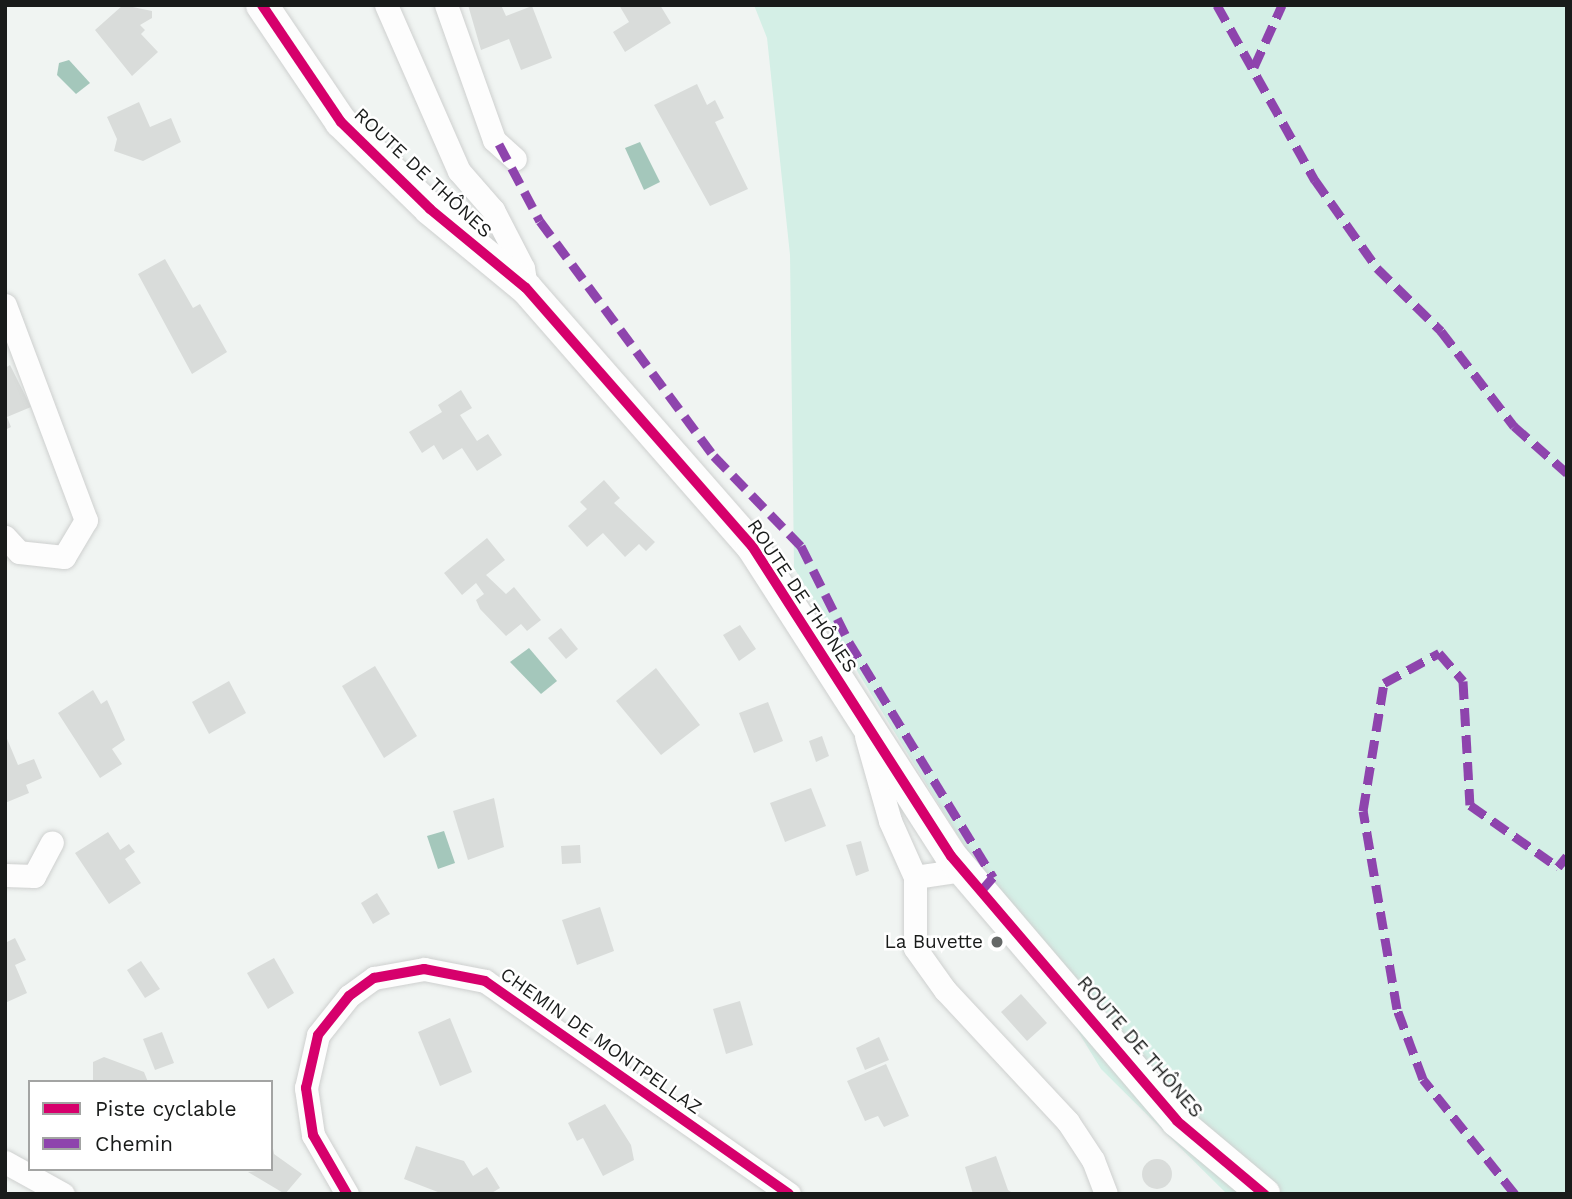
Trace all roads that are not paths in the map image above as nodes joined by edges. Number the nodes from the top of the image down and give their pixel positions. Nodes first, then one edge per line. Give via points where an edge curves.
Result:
1 (262, 5) edge
2 (386, 5) edge
3 (446, 5) edge
4 (515, 159) dead end
5 (526, 288) junction
6 (5, 306) edge
7 (5, 537) edge
8 (859, 713) junction
9 (52, 842) dead end
10 (963, 870) junction
11 (5, 875) edge
12 (915, 877) junction
13 (5, 1162) edge
14 (63, 1194) edge
15 (348, 1194) edge
16 (789, 1194) edge
17 (1106, 1194) edge
18 (1264, 1194) edge

1 - 5 main road, ROUTE DE THÔNES via 341,122 430,209
2 - 5 street via 460,171 493,210 523,268
3 - 4 street via 494,139
5 - 8 main road, ROUTE DE THÔNES via 752,546
6 - 7 street via 86,520 64,557 19,552
8 - 10 main road, ROUTE DE THÔNES
8 - 12 street via 890,821
9 - 11 street via 34,876
10 - 12 street
10 - 18 main road, ROUTE DE THÔNES via 1177,1121
12 - 17 street via 915,948 945,990 1068,1122
13 - 14 street
15 - 16 street, CHEMIN DE MONTPELLAZ via 313,1135 306,1088 318,1035 349,996 374,978 424,969 485,981

